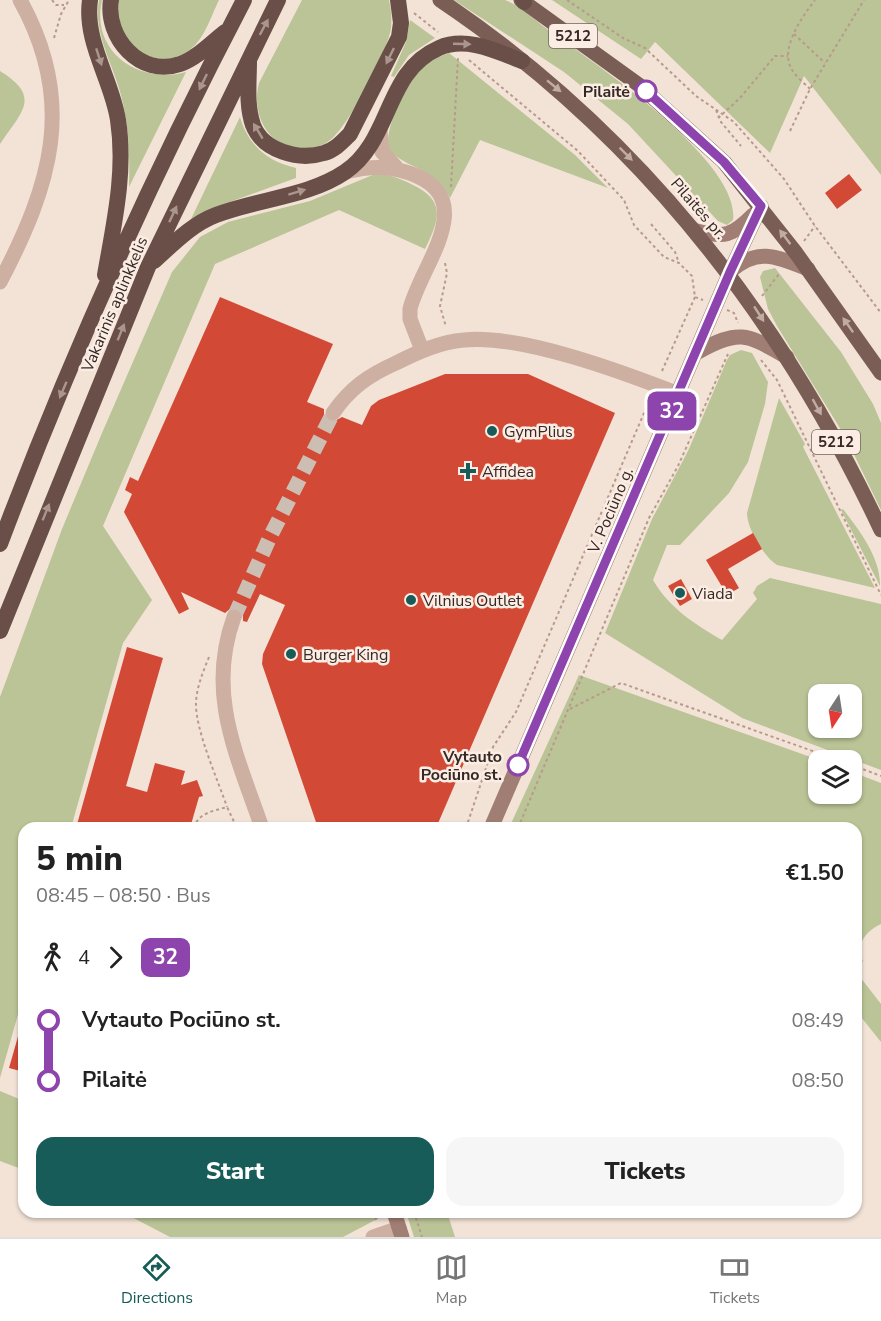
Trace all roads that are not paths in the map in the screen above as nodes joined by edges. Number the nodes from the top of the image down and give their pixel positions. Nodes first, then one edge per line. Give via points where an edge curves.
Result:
1 (20, 0) edge
2 (90, 0) edge
3 (111, 0) edge
4 (244, 0) edge
5 (278, 0) edge
6 (440, 0) edge
7 (523, 1) edge
8 (402, 3) edge
9 (228, 29) junction
10 (250, 54) junction
11 (522, 61) junction
12 (380, 130) junction
13 (396, 167) junction
14 (345, 172) junction
15 (761, 206) junction
16 (697, 231) junction
17 (793, 257) junction
18 (4, 262) edge
19 (148, 267) junction
20 (730, 272) junction
21 (0, 282) edge
22 (102, 297) junction
23 (423, 350) junction
24 (698, 352) junction
25 (788, 357) junction
26 (881, 373) edge
27 (680, 394) junction
28 (333, 413) tunnel mouth
29 (881, 530) edge
30 (0, 544) edge
31 (234, 617) tunnel mouth
32 (0, 631) edge
33 (260, 822) edge
34 (494, 822) edge
35 (396, 1218) edge
36 (401, 1233) edge
37 (373, 1237) edge

1 - 18 street via 41,51 52,119 49,164 43,186 34,212
2 -> 22 highway via 89,22 118,117 122,148 119,195
3 - 9 highway via 110,15 117,37 124,48 146,63 177,65
4 - 9 highway, Vakarinis aplinkkelis
10 -> 5 highway, Vakarinis aplinkkelis
6 - 11 main road, Pilaitės pr. / 5212
7 - 15 main road, 5212 via 639,85 724,162
8 -> 10 highway via 393,50 350,134 326,153 298,155 279,151 265,142 254,126 248,100
9 -> 22 highway, Vakarinis aplinkkelis
19 -> 10 highway, Vakarinis aplinkkelis
12 -> 11 highway via 406,73 427,53 450,44 477,45
11 -> 16 main road, Pilaitės pr. / 5212 via 584,113
12 - 13 street via 382,152
12 - 14 highway via 368,151
13 - 14 street
13 - 23 street via 431,184 443,199 445,210 442,231 410,309
19 -> 14 highway via 186,232 214,216 305,189
15 - 16 main road via 729,235
17 -> 15 main road, 5212
15 - 20 main road, V. Pociūno g.
16 - 20 main road, Pilaitės pr. / 5212
17 - 20 main road via 759,255 743,260
26 -> 17 main road, 5212 via 808,269
18 - 21 street
32 -> 19 highway, Vakarinis aplinkkelis
20 - 24 main road, V. Pociūno g.
20 -> 25 main road, Pilaitės pr. / 5212
22 -> 30 highway, Vakarinis aplinkkelis
23 - 27 street via 450,342 495,340 548,351
23 - 28 street via 359,382
24 - 25 main road via 740,335
24 - 27 main road, V. Pociūno g.
25 -> 29 main road, Pilaitės pr. / 5212
27 - 34 main road, V. Pociūno g.
31 - 33 street via 222,668 222,700
35 - 36 main road
36 - 37 street

